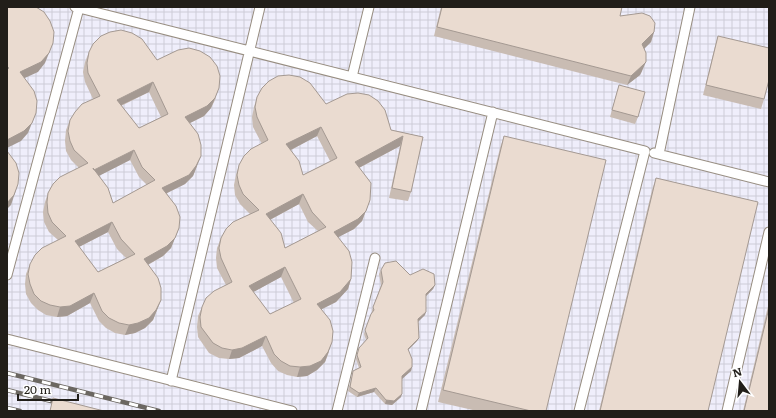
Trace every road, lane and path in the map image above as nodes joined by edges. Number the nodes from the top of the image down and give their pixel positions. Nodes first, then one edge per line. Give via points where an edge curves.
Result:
1 (77, 7) edge
2 (260, 7) edge
3 (369, 7) edge
4 (690, 7) edge
5 (249, 51) junction
6 (352, 77) junction
7 (494, 112) junction
8 (645, 150) junction
9 (659, 154) junction
10 (769, 182) edge
11 (769, 232) edge
12 (374, 258) dead end
13 (7, 275) edge
14 (7, 339) edge
15 (171, 381) junction
16 (292, 411) edge
17 (336, 411) edge
18 (421, 411) edge
19 (579, 411) edge
20 (727, 411) edge

1 - 5 lane
1 - 13 lane
2 - 5 lane
3 - 6 lane
4 - 9 lane
5 - 6 lane
5 - 15 lane
6 - 7 lane
7 - 8 lane
7 - 18 lane
8 - 9 lane
8 - 19 lane
9 - 10 lane
11 - 20 lane
12 - 17 lane
14 - 15 lane
15 - 16 lane

